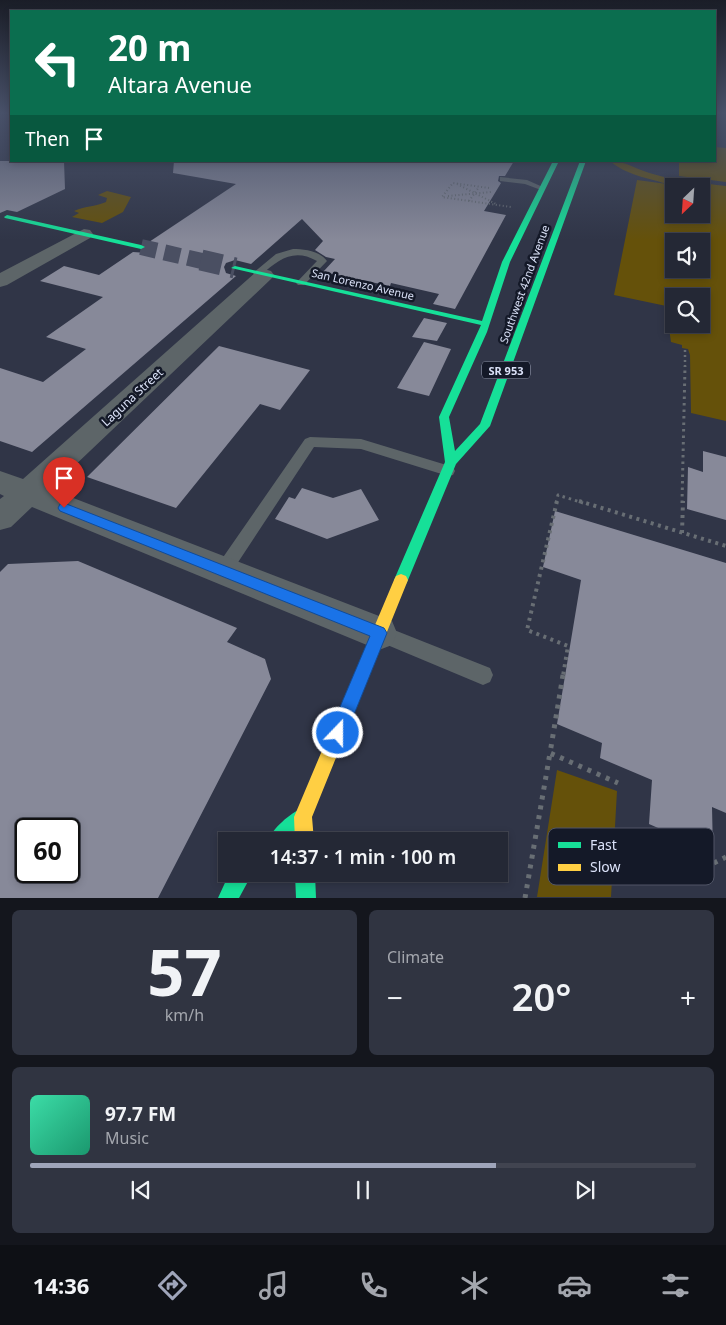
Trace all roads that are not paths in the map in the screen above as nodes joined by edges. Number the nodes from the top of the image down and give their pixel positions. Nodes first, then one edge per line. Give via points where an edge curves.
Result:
1 (557, 162) edge
2 (570, 162) edge
3 (583, 163) edge
4 (503, 179) dead end
5 (541, 188) junction
6 (7, 217) dead end
7 (64, 229) junction
8 (84, 234) junction
9 (141, 247) tunnel mouth
10 (6, 268) edge
11 (235, 268) tunnel mouth
12 (261, 274) junction
13 (0, 281) edge
14 (301, 283) junction
15 (486, 324) junction
16 (449, 467) junction
17 (14, 488) edge
18 (0, 518) edge
19 (223, 571) junction
20 (379, 633) junction
21 (483, 675) dead end
22 (303, 816) junction
23 (286, 832) edge
24 (304, 832) edge
25 (235, 882) edge
26 (305, 882) edge
27 (228, 898) edge
28 (306, 898) edge

1 - 5 main road, Southwest 42nd Avenue / SR 953
2 - 3 main road
3 - 16 main road, Southwest 42nd Avenue / SR 953 via 485,426
4 - 5 lane
5 - 15 main road, Southwest 42nd Avenue / SR 953 via 506,262
6 - 7 main road
7 - 8 main road
7 - 10 street
8 - 9 main road
8 - 10 street
10 - 13 street
11 - 12 main road, San Lorenzo Avenue
12 - 14 main road, San Lorenzo Avenue
12 - 14 lane via 281,254 297,251 320,258 322,261
12 - 17 street, Laguna Street
14 - 15 main road, San Lorenzo Avenue
15 - 16 main road, Southwest 42nd Avenue / SR 953 via 444,417
16 - 19 lane via 361,444 310,442
16 - 20 main road, Southwest 42nd Avenue / SR 953
17 - 18 street, Laguna Street
17 - 19 street
19 - 20 street
20 - 21 lane
20 - 22 main road, Southwest 42nd Avenue / SR 953
22 - 23 main road, Southwest 42nd Avenue / SR 953
22 - 24 main road, Southwest 42nd Avenue / SR 953
25 - 27 main road
26 - 28 main road

